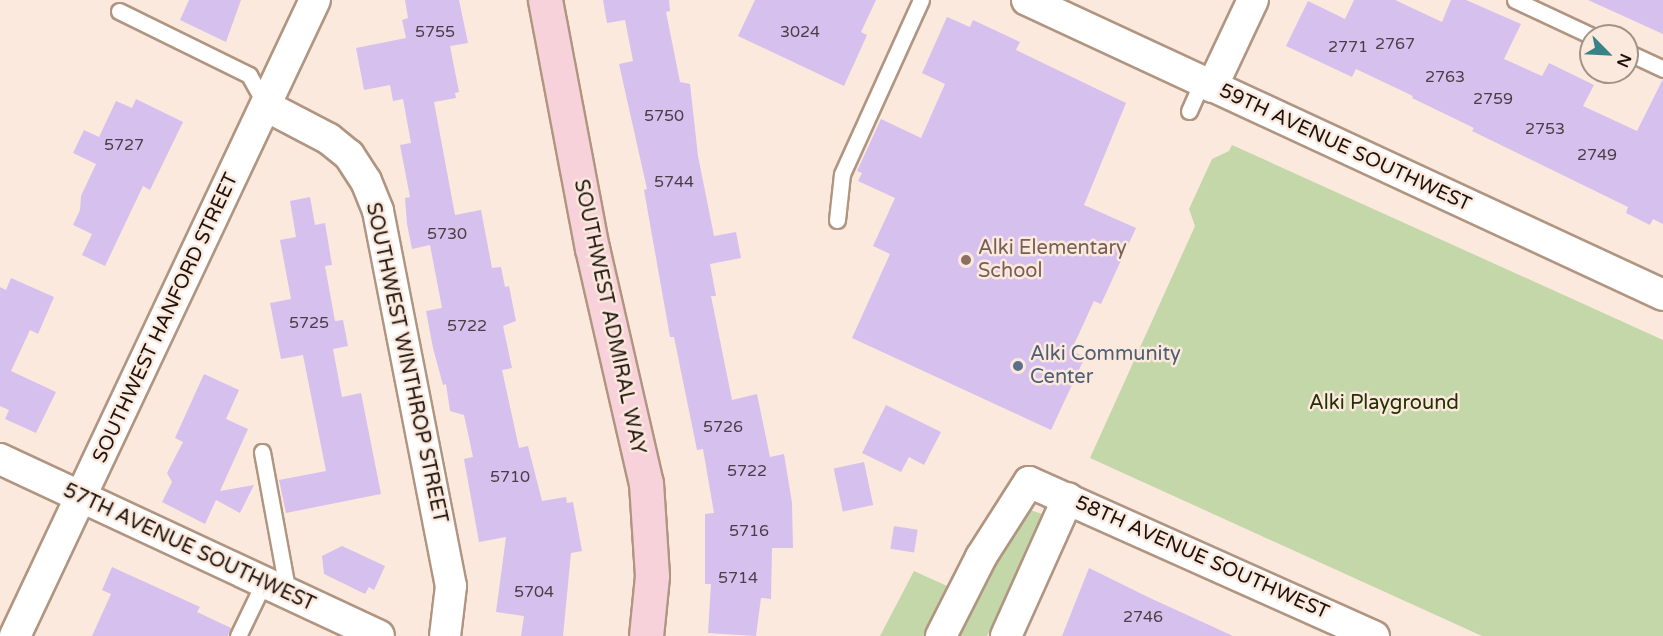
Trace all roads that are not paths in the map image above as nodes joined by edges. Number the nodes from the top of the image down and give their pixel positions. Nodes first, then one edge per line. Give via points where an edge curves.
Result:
1 (315, 0) edge
2 (545, 0) edge
3 (921, 0) edge
4 (1028, 0) edge
5 (1253, 0) edge
6 (1515, 0) edge
7 (119, 11) dead end
8 (1579, 30) edge
9 (1639, 58) edge
10 (1663, 69) edge
11 (1207, 85) junction
12 (266, 106) junction
13 (1189, 111) dead end
14 (837, 220) dead end
15 (1663, 295) edge
16 (262, 452) dead end
17 (0, 459) edge
18 (81, 497) junction
19 (1068, 498) junction
20 (276, 588) junction
21 (15, 636) edge
22 (238, 636) edge
23 (379, 636) edge
24 (445, 636) edge
25 (646, 636) edge
26 (941, 636) edge
27 (1005, 636) edge
28 (1374, 636) edge

1 - 12 street, SOUTHWEST HANFORD STREET
2 - 25 main road, SOUTHWEST ADMIRAL WAY via 592,248 646,483 652,576
3 - 14 lane via 842,174
4 - 11 street, 59TH AVENUE SOUTHWEST
5 - 11 street
6 - 8 lane
7 - 12 lane via 249,75
9 - 10 lane
11 - 13 lane
11 - 15 street, 59TH AVENUE SOUTHWEST
12 - 18 street, SOUTHWEST HANFORD STREET
12 - 24 street, SOUTHWEST WINTHROP STREET via 329,138 349,155 366,181 378,211 451,586
16 - 20 lane
17 - 18 street, 57TH AVENUE SOUTHWEST
18 - 20 street, 57TH AVENUE SOUTHWEST
18 - 21 street, SOUTHWEST HANFORD STREET
19 - 26 street, 58TH AVENUE SOUTHWEST via 1029,482 961,593
19 - 27 street
19 - 28 street, 58TH AVENUE SOUTHWEST
20 - 22 lane
20 - 23 street, 57TH AVENUE SOUTHWEST

